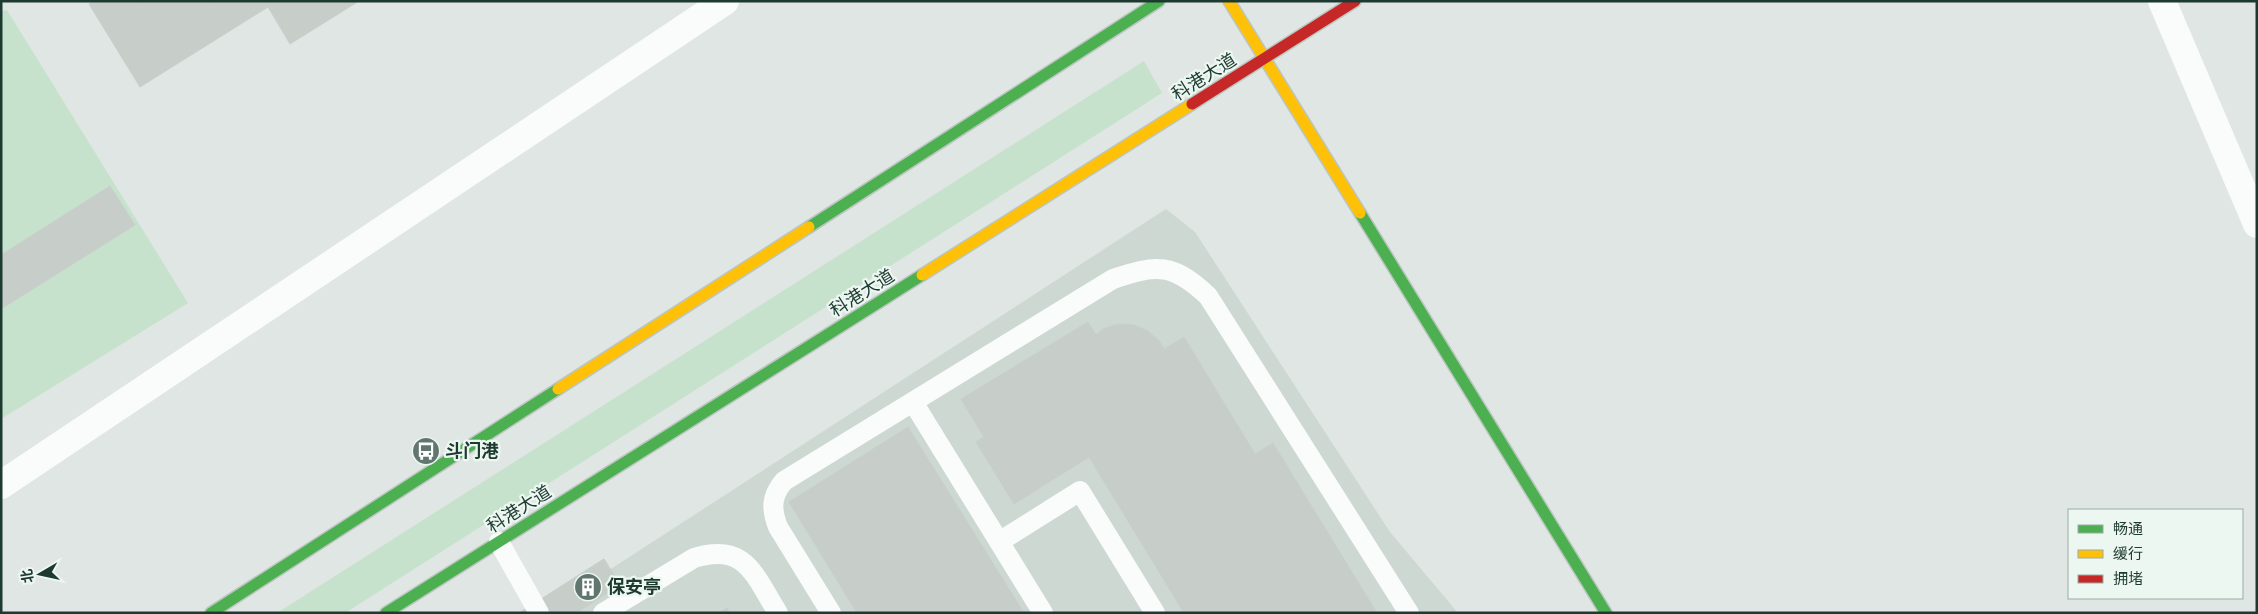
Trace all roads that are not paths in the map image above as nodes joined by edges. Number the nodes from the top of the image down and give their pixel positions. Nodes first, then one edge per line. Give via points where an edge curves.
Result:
1 (725, 1) edge
2 (1159, 1) edge
3 (1229, 1) edge
4 (1355, 1) edge
5 (2162, 1) edge
6 (1265, 59) junction
7 (2257, 224) edge
8 (913, 402) junction
9 (1, 485) edge
10 (499, 542) junction
11 (1000, 542) junction
12 (211, 613) edge
13 (386, 613) edge
14 (539, 613) edge
15 (603, 613) edge
16 (778, 613) edge
17 (831, 613) edge
18 (1043, 613) edge
19 (1155, 613) edge
20 (1410, 613) edge
21 (1606, 613) edge

1 - 9 street
2 - 12 street
3 - 6 street
4 - 6 street, 科港大道
5 - 7 street
6 - 10 street, 科港大道
6 - 21 street
8 - 11 lane
8 - 17 lane via 784,481 776,490 772,502 773,515
8 - 20 lane via 1113,279 1148,269 1167,268 1181,274 1208,296
10 - 13 street, 科港大道
10 - 14 lane
11 - 18 lane
11 - 19 lane via 1080,492
15 - 16 lane via 694,558 724,553 740,559 751,570

